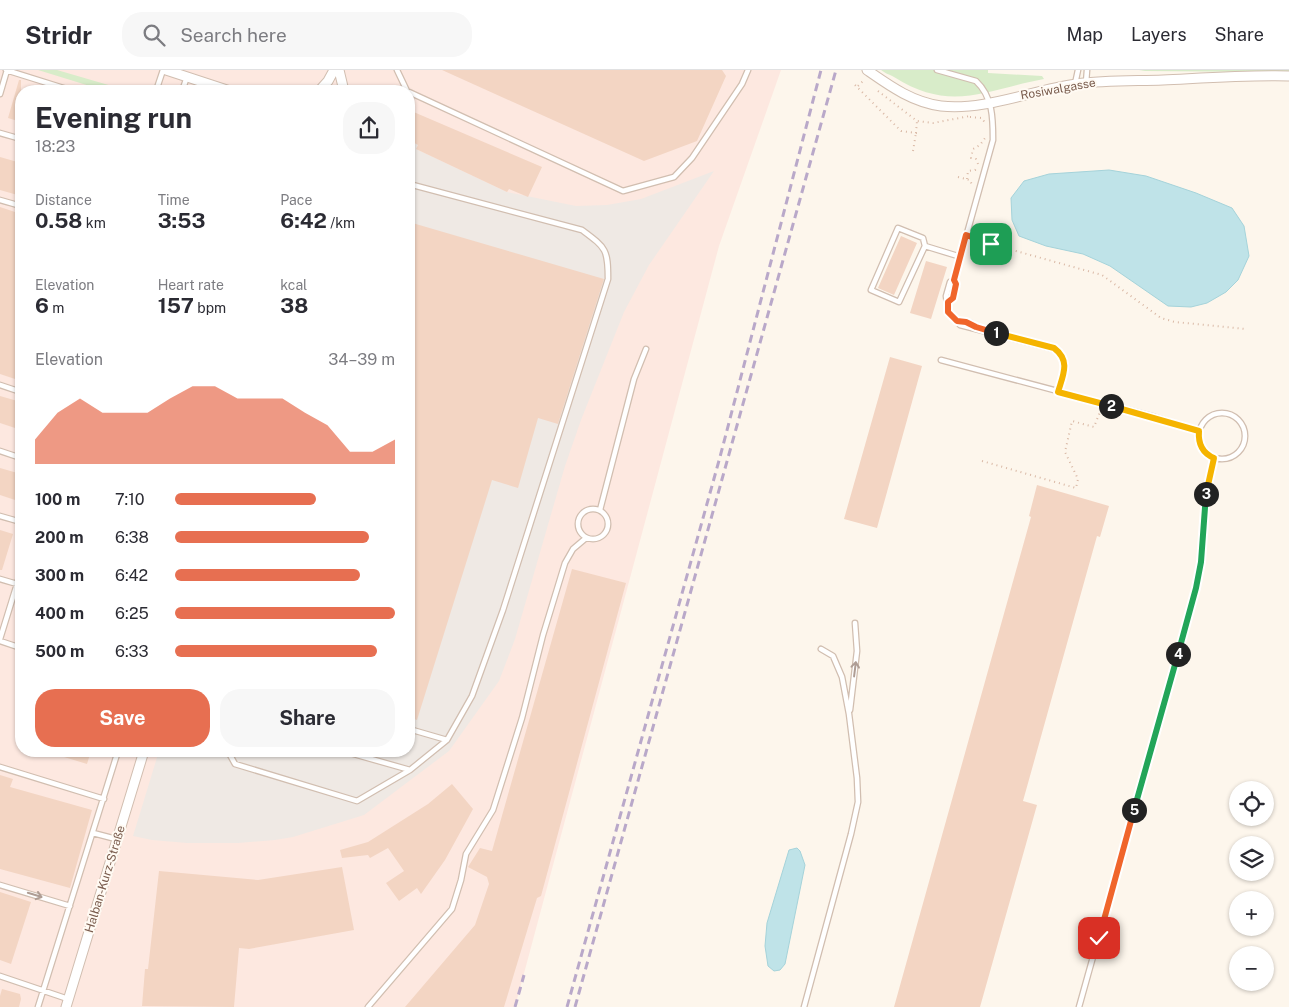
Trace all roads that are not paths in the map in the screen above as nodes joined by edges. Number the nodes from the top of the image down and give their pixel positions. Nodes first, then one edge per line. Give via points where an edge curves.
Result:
1 (6, 70) edge
2 (164, 70) edge
3 (334, 70) edge
4 (339, 70) edge
5 (397, 70) edge
6 (748, 70) edge
7 (867, 70) edge
8 (937, 70) edge
9 (1078, 70) edge
10 (1086, 70) edge
11 (1289, 76) edge
12 (187, 77) junction
13 (1086, 83) junction
14 (1075, 84) junction
15 (54, 85) edge
16 (158, 85) edge
17 (184, 85) edge
18 (212, 85) edge
19 (325, 85) edge
20 (343, 85) edge
21 (404, 85) edge
22 (0, 94) edge
23 (415, 95) edge
24 (990, 102) junction
25 (0, 133) edge
26 (15, 137) edge
27 (415, 186) edge
28 (0, 200) edge
29 (15, 204) edge
30 (925, 246) junction
31 (961, 257) junction
32 (646, 349) dead end
33 (941, 360) dead end
34 (0, 385) edge
35 (15, 390) edge
36 (1058, 392) junction
37 (1199, 431) junction
38 (0, 451) edge
39 (15, 456) edge
40 (1214, 458) junction
41 (600, 510) junction
42 (0, 516) edge
43 (15, 520) edge
44 (586, 538) junction
45 (0, 579) edge
46 (15, 583) edge
47 (15, 591) edge
48 (856, 623) dead end
49 (0, 640) edge
50 (15, 646) edge
51 (821, 649) dead end
52 (849, 714) junction
53 (415, 731) edge
54 (447, 740) junction
55 (116, 757) edge
56 (142, 757) edge
57 (231, 757) edge
58 (365, 757) edge
59 (0, 767) edge
60 (410, 770) junction
61 (104, 799) junction
62 (93, 833) junction
63 (116, 839) junction
64 (0, 885) edge
65 (70, 906) junction
66 (0, 976) edge
67 (44, 990) junction
68 (67, 1003) edge
69 (38, 1007) edge
70 (368, 1007) edge
71 (804, 1007) edge
72 (1079, 1007) edge

1 - 15 lane
1 - 22 lane
2 - 12 street
2 - 16 lane
3 - 19 street
4 - 20 street
5 - 21 lane
6 - 23 lane via 692,158 674,177 623,191
7 - 24 street, Rosiwalgasse via 901,93 923,102 959,107
8 - 24 lane via 976,81
9 - 14 lane
10 - 13 lane
11 - 13 street, Rosiwalgasse
12 - 17 lane
12 - 18 street
13 - 14 street, Rosiwalgasse
14 - 24 street, Rosiwalgasse
24 - 31 lane via 993,140
25 - 26 lane
27 - 54 lane via 582,230 601,244 608,259 608,279 512,584 472,696
28 - 29 lane
30 - 30 lane via 923,238 898,228 871,290 899,302
30 - 31 lane
31 - 36 lane via 948,312 957,321 1054,348 1064,363
32 - 41 lane via 634,378
33 - 36 lane
34 - 35 lane
36 - 37 lane
37 - 40 lane via 1201,446
37 - 40 lane via 1207,418 1221,413 1236,418 1245,430 1240,452 1226,459
38 - 39 lane
40 - 72 lane via 1196,588
41 - 44 lane via 585,511 579,519 579,530
41 - 44 lane via 607,517 607,531 600,538
42 - 43 lane
44 - 70 lane via 573,549 565,563 493,810 466,854 452,909
45 - 46 lane
47 - 49 lane
52 -> 48 lane via 857,651
49 - 50 lane
51 - 52 lane via 833,656 837,664
52 - 71 lane via 858,802
53 - 54 lane
54 - 60 lane
55 - 61 lane
56 - 63 street, Halban-Kurz-Straße
57 - 60 lane via 235,764 357,801
58 - 60 lane
59 - 61 lane
61 - 62 lane
62 - 63 lane
62 - 65 lane
63 - 68 street, Halban-Kurz-Straße
64 -> 65 lane
65 - 67 lane
66 - 67 lane
67 - 68 lane
67 - 69 lane

